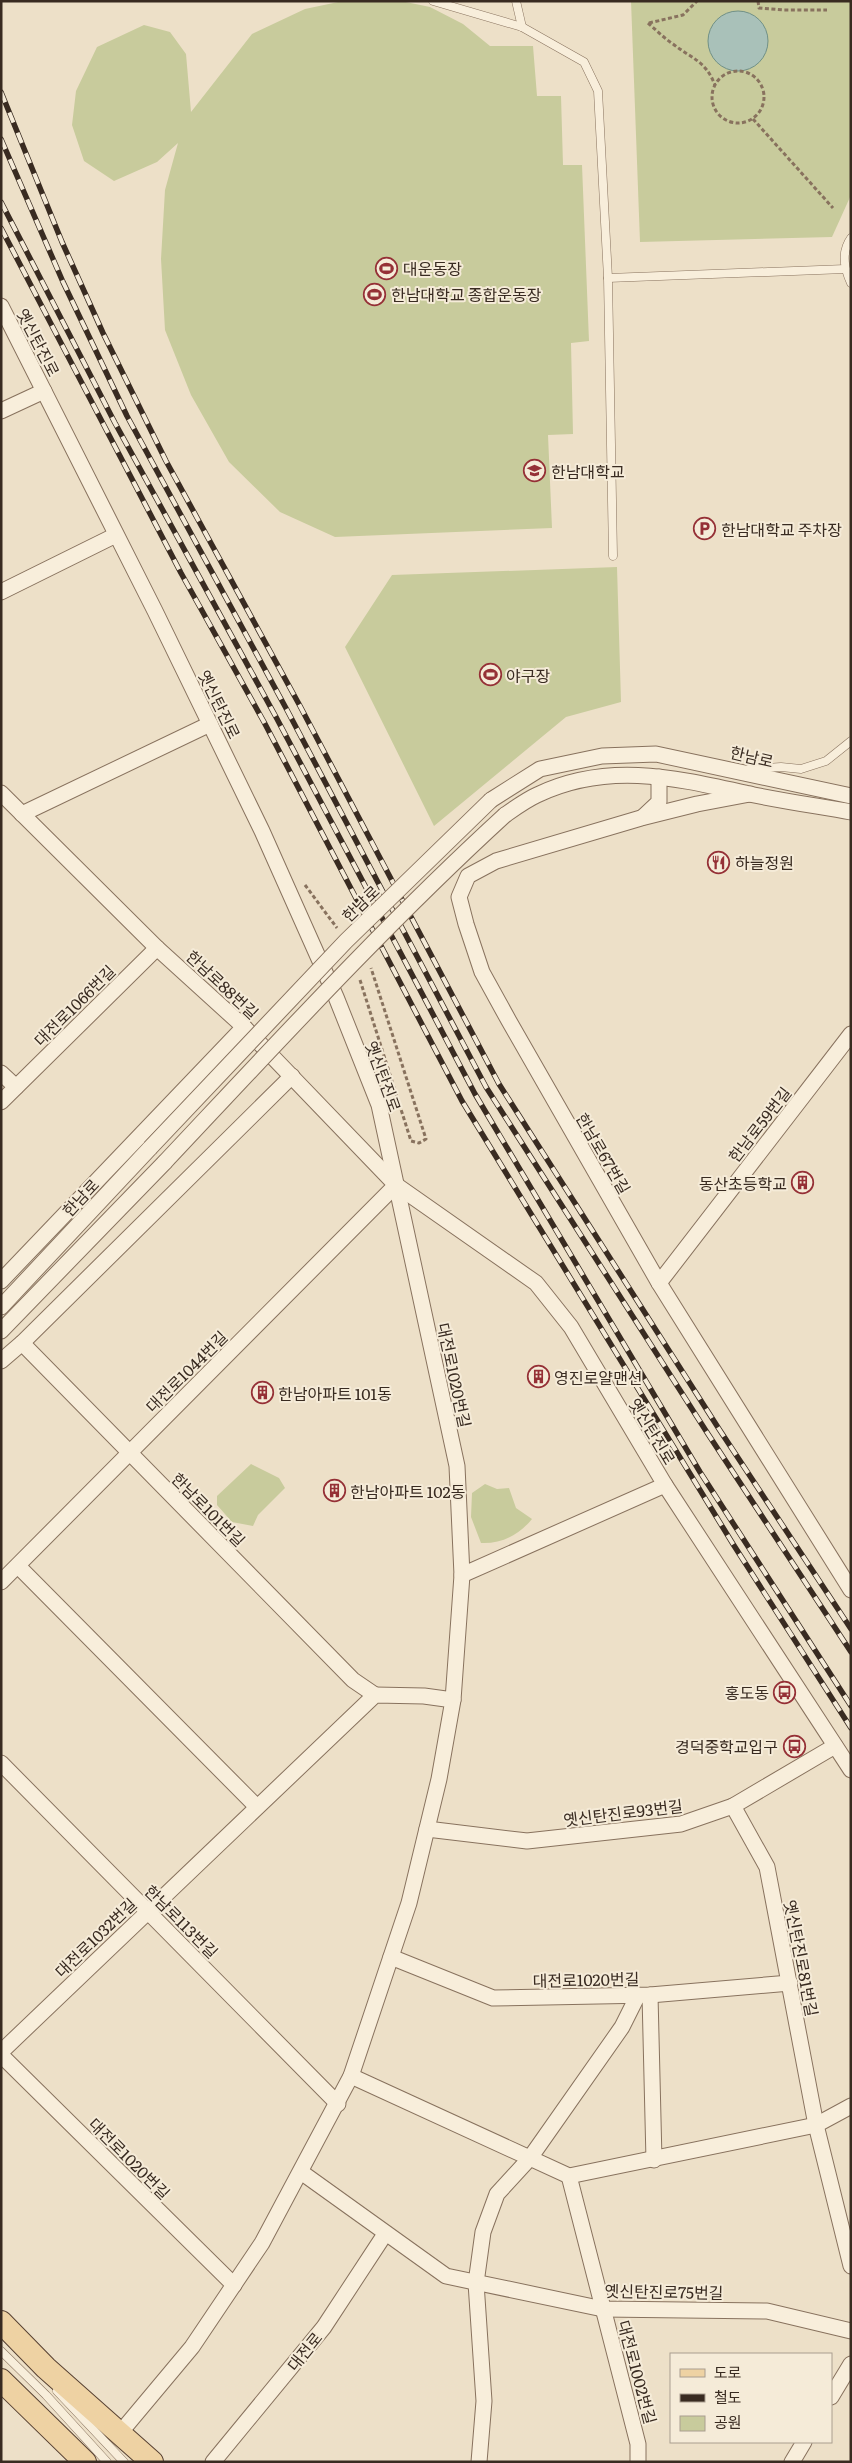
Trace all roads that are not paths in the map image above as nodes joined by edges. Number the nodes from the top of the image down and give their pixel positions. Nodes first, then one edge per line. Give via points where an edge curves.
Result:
1 (433, 1) edge
2 (516, 1) edge
3 (522, 27) junction
4 (851, 238) edge
5 (845, 269) junction
6 (608, 278) junction
7 (851, 283) edge
8 (1, 306) edge
9 (44, 392) junction
10 (1, 411) edge
11 (116, 535) junction
12 (613, 556) dead end
13 (1, 592) edge
14 (210, 724) junction
15 (851, 742) edge
16 (734, 770) junction
17 (659, 776) junction
18 (1, 793) edge
19 (750, 794) junction
20 (851, 796) edge
21 (851, 812) edge
22 (22, 814) junction
23 (642, 818) junction
24 (158, 948) junction
25 (244, 1027) junction
26 (851, 1034) edge
27 (1, 1073) edge
28 (292, 1076) junction
29 (16, 1088) junction
30 (1, 1102) edge
31 (396, 1185) junction
32 (1, 1281) edge
33 (659, 1283) junction
34 (1, 1307) edge
35 (1, 1331) edge
36 (22, 1343) junction
37 (1, 1361) edge
38 (130, 1453) junction
39 (665, 1485) junction
40 (18, 1566) junction
41 (462, 1575) junction
42 (1, 1582) edge
43 (851, 1590) edge
44 (375, 1695) junction
45 (453, 1700) junction
46 (835, 1746) junction
47 (1, 1763) edge
48 (851, 1770) edge
49 (733, 1806) junction
50 (257, 1807) junction
51 (427, 1829) junction
52 (147, 1910) junction
53 (391, 1957) junction
54 (790, 1983) junction
55 (644, 1995) junction
56 (1, 2054) edge
57 (351, 2076) junction
58 (338, 2104) junction
59 (851, 2106) edge
60 (816, 2125) junction
61 (530, 2158) junction
62 (654, 2160) junction
63 (300, 2172) junction
64 (569, 2176) junction
65 (386, 2234) junction
66 (851, 2266) edge
67 (476, 2283) junction
68 (234, 2285) junction
69 (603, 2309) junction
70 (1, 2322) edge
71 (851, 2331) edge
72 (1, 2351) edge
73 (851, 2364) edge
74 (46, 2368) junction
75 (1, 2380) edge
76 (832, 2395) edge
77 (120, 2433) junction
78 (803, 2443) edge
79 (85, 2462) edge
80 (108, 2462) edge
81 (124, 2462) edge
82 (152, 2462) edge
83 (213, 2462) edge
84 (480, 2462) edge
85 (638, 2462) edge
86 (792, 2462) edge

1 - 3 lane
2 - 3 lane
3 - 6 lane via 584,62 598,91
4 - 5 lane via 844,256
5 - 6 lane
5 - 7 lane
6 - 12 lane
8 - 9 street, 옛신탄진로
9 - 10 street
9 - 11 street, 옛신탄진로
11 - 13 street
11 - 14 street, 옛신탄진로
14 - 22 street
14 - 31 street, 옛신탄진로 via 336,997 379,1105
15 - 16 lane via 826,761 801,769
16 - 20 street, 한남로
16 - 34 street, 한남로, bridge via 656,754 602,756 540,769 491,800 346,941
17 - 19 street
17 - 23 street via 659,802
17 - 35 street, bridge via 623,774 581,780 534,796 505,815 362,954
18 - 22 street, 한남로88번길
19 - 21 street
19 - 23 street, 한남로67번길
22 - 24 street, 한남로88번길
23 - 33 street, 한남로67번길 via 496,861 468,876 460,897 482,972
24 - 25 street, 한남로88번길
24 - 29 street, 대전로1066번길
25 - 28 street, 한남로88번길
25 - 32 street
26 - 33 street, 한남로59번길
27 - 29 street
28 - 31 street, 한남로88번길
28 - 36 street
29 - 30 street, 대전로1066번길
31 - 38 street, 대전로1044번길
31 - 39 street, 옛신탄진로 via 536,1283 571,1328
31 - 41 street, 대전로1020번길 via 457,1466
33 - 43 street, 한남로67번길
36 - 37 street
36 - 38 street, 한남로101번길
38 - 40 street, 대전로1044번길
38 - 44 street, 한남로101번길 via 353,1680
39 - 41 street
39 - 46 street, 옛신탄진로
40 - 42 street, 대전로1044번길
40 - 50 street
41 - 45 street, 대전로1020번길
44 - 45 street
44 - 50 street, 대전로1032번길
45 - 51 street, 대전로1020번길
46 - 48 street, 옛신탄진로
46 - 49 street, 옛신탄진로93번길
47 - 52 street, 한남로113번길
49 - 51 street, 옛신탄진로93번길 via 681,1824 527,1841
49 - 54 street, 옛신탄진로81번길 via 766,1867
50 - 52 street, 대전로1032번길
51 - 53 street, 대전로1020번길 via 409,1904
52 - 56 street, 대전로1032번길
52 - 58 street, 한남로113번길
53 - 55 street, 대전로1020번길 via 493,1998
53 - 57 street, 대전로1020번길
54 - 55 street, 대전로1020번길
54 - 60 street, 옛신탄진로81번길
55 - 61 street
55 - 62 street
56 - 68 street, 대전로1020번길
57 - 58 street, 대전로1020번길
57 - 61 street
58 - 63 street, 대전로1020번길
59 - 60 street
60 - 62 street
60 - 66 street
61 - 64 street
61 - 67 street via 497,2194 482,2232
62 - 64 street
63 - 65 street, 옛신탄진로75번길
63 - 68 street, 대전로1020번길 via 262,2244
64 - 69 street, 대전로1002번길
65 - 67 street, 옛신탄진로75번길 via 446,2276
65 - 83 street, 대전로 via 324,2327
67 - 69 street, 옛신탄진로75번길
67 - 84 street via 484,2400
68 - 77 street, 대전로1020번길 via 192,2347
69 - 71 street, 옛신탄진로75번길 via 767,2310
69 - 85 street, 대전로1002번길 via 638,2444
70 - 74 main road
72 - 80 lane
73 - 76 street
74 - 77 main road
74 - 81 lane via 61,2396
75 - 79 main road
77 - 82 main road
78 - 86 street

